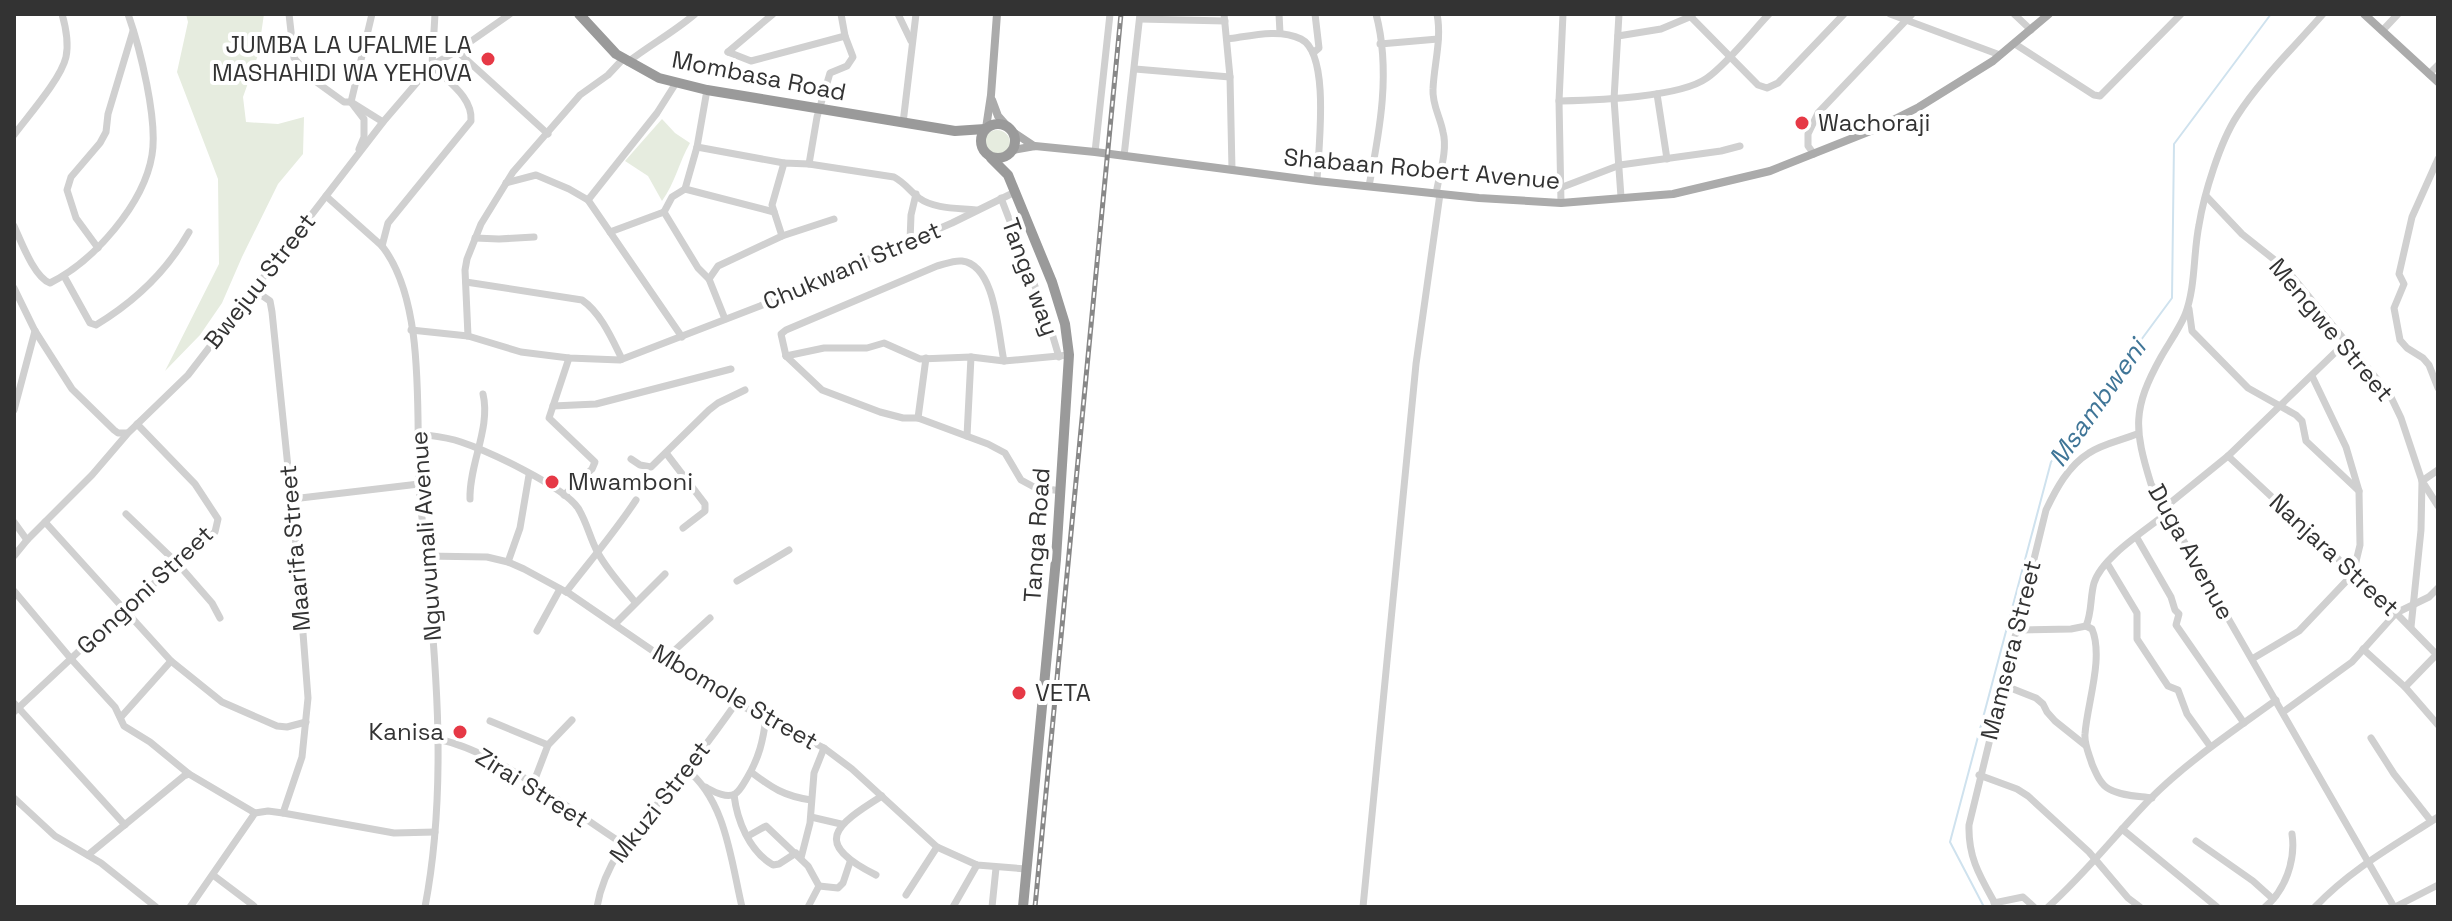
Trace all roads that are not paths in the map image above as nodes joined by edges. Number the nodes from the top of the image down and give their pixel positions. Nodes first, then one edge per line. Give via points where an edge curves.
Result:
1 (62, 14) edge
2 (128, 14) edge
3 (289, 14) edge
4 (372, 14) edge
5 (435, 14) edge
6 (510, 14) edge
7 (579, 14) edge
8 (695, 14) edge
9 (773, 14) edge
10 (841, 14) edge
11 (898, 14) edge
12 (916, 14) edge
13 (997, 14) edge
14 (1110, 14) edge
15 (1279, 14) edge
16 (1315, 14) edge
17 (1376, 14) edge
18 (1437, 14) edge
19 (1563, 14) edge
20 (1619, 14) edge
21 (1769, 14) edge
22 (1844, 14) edge
23 (1890, 14) edge
24 (2014, 14) edge
25 (2049, 14) edge
26 (2181, 14) edge
27 (2323, 14) edge
28 (2364, 14) edge
29 (2398, 14) edge
30 (1690, 15) edge
31 (1140, 16) edge
32 (1909, 17) edge
33 (1225, 18) edge
34 (134, 29) junction
35 (2031, 30) junction
36 (2382, 31) junction
37 (1280, 33) junction
38 (845, 36) junction
39 (1618, 36) junction
40 (1228, 39) junction
41 (1438, 39) junction
42 (911, 41) junction
43 (1380, 44) junction
44 (2015, 44) junction
45 (457, 51) junction
46 (1313, 53) junction
47 (2000, 55) junction
48 (1728, 57) junction
49 (626, 61) junction
50 (432, 65) junction
51 (2438, 65) edge
52 (1135, 69) junction
53 (2429, 74) junction
54 (1230, 77) junction
55 (2438, 82) edge
56 (676, 83) junction
57 (707, 90) junction
58 (1657, 94) junction
59 (991, 95) junction
60 (1614, 99) junction
61 (1559, 101) junction
62 (351, 102) junction
63 (821, 109) junction
64 (383, 122) junction
65 (903, 123) junction
66 (986, 129) junction
67 (1009, 129) junction
68 (955, 131) junction
69 (548, 134) junction
70 (14, 135) edge
71 (1035, 146) junction
72 (1740, 146) dead end
73 (697, 147) junction
74 (1012, 151) junction
75 (1095, 152) junction
76 (1814, 154) junction
77 (987, 155) junction
78 (1124, 156) junction
79 (1667, 159) junction
80 (2438, 159) edge
81 (353, 162) junction
82 (784, 163) junction
83 (809, 164) junction
84 (1620, 165) junction
85 (1232, 170) junction
86 (1008, 175) junction
87 (1317, 181) junction
88 (506, 183) junction
89 (1369, 186) junction
90 (1560, 188) junction
91 (685, 189) junction
92 (1015, 192) junction
93 (916, 194) junction
94 (1438, 194) junction
95 (326, 196) junction
96 (1621, 197) junction
97 (2207, 197) junction
98 (1001, 198) junction
99 (588, 200) junction
100 (1561, 203) junction
101 (976, 210) junction
102 (664, 212) junction
103 (774, 212) junction
104 (834, 219) dead end
105 (14, 226) edge
106 (189, 232) dead end
107 (610, 232) junction
108 (782, 236) junction
109 (534, 237) dead end
110 (475, 238) junction
111 (910, 241) junction
112 (24, 246) junction
113 (382, 246) junction
114 (98, 248) junction
115 (14, 250) edge
116 (64, 276) junction
117 (709, 279) junction
118 (466, 282) junction
119 (14, 288) edge
120 (254, 290) junction
121 (2188, 303) junction
122 (725, 319) junction
123 (411, 330) junction
124 (35, 331) junction
125 (468, 336) junction
126 (682, 337) junction
127 (2347, 341) junction
128 (786, 356) junction
129 (1064, 356) junction
130 (971, 357) junction
131 (569, 358) junction
132 (926, 358) junction
133 (622, 359) junction
134 (1004, 361) junction
135 (731, 369) dead end
136 (2312, 376) junction
137 (2438, 388) edge
138 (745, 390) dead end
139 (483, 394) dead end
140 (553, 406) junction
141 (2280, 406) junction
142 (14, 410) edge
143 (918, 418) junction
144 (137, 424) junction
145 (128, 433) junction
146 (419, 434) junction
147 (2137, 434) junction
148 (967, 436) junction
149 (477, 449) junction
150 (666, 453) junction
151 (2228, 456) junction
152 (631, 459) dead end
153 (2438, 470) edge
154 (529, 475) junction
155 (2422, 481) junction
156 (419, 484) junction
157 (1061, 491) junction
158 (2359, 491) junction
159 (564, 495) junction
160 (292, 499) junction
161 (470, 499) dead end
162 (636, 500) dead end
163 (2438, 506) edge
164 (2166, 510) junction
165 (126, 514) dead end
166 (14, 522) edge
167 (45, 522) junction
168 (683, 528) dead end
169 (2137, 538) junction
170 (27, 540) junction
171 (789, 550) dead end
172 (597, 551) junction
173 (14, 556) edge
174 (426, 556) junction
175 (508, 562) junction
176 (2107, 563) junction
177 (178, 564) junction
178 (665, 574) dead end
179 (2353, 574) junction
180 (737, 581) dead end
181 (2438, 588) edge
182 (14, 591) edge
183 (563, 591) junction
184 (635, 602) junction
185 (2414, 605) junction
186 (125, 608) junction
187 (2396, 613) junction
188 (220, 618) dead end
189 (710, 618) dead end
190 (616, 623) junction
191 (2086, 626) junction
192 (2411, 627) junction
193 (2016, 630) junction
194 (537, 631) dead end
195 (2363, 649) junction
196 (2438, 655) edge
197 (665, 659) junction
198 (2252, 659) junction
199 (72, 660) junction
200 (171, 661) junction
201 (2003, 685) junction
202 (2405, 687) junction
203 (2276, 700) junction
204 (736, 703) junction
205 (16, 708) edge
206 (2283, 712) junction
207 (121, 717) junction
208 (766, 718) junction
209 (572, 720) dead end
210 (490, 721) dead end
211 (306, 722) junction
212 (2244, 723) junction
213 (2438, 725) edge
214 (2371, 738) dead end
215 (438, 739) junction
216 (548, 745) junction
217 (2085, 745) junction
218 (2210, 746) junction
219 (824, 748) junction
220 (686, 769) junction
221 (751, 772) junction
222 (189, 774) junction
223 (1979, 775) junction
224 (533, 784) junction
225 (703, 785) junction
226 (734, 795) junction
227 (882, 796) junction
228 (14, 798) edge
229 (2152, 798) junction
230 (811, 800) junction
231 (255, 813) junction
232 (283, 813) junction
233 (811, 817) junction
234 (2435, 819) edge
235 (841, 824) junction
236 (125, 825) junction
237 (2122, 829) junction
238 (435, 832) junction
239 (2292, 834) dead end
240 (748, 836) junction
241 (2196, 841) dead end
242 (623, 844) junction
243 (937, 847) junction
244 (88, 855) junction
245 (798, 856) junction
246 (2096, 860) junction
247 (2368, 861) junction
248 (850, 862) junction
249 (977, 865) junction
250 (996, 868) junction
251 (1026, 869) junction
252 (213, 875) junction
253 (876, 875) dead end
254 (2438, 885) edge
255 (819, 886) junction
256 (906, 895) dead end
257 (2273, 899) junction
258 (1996, 905) edge
259 (254, 906) edge
260 (2137, 906) edge
261 (156, 907) edge
262 (190, 907) edge
263 (425, 907) edge
264 (597, 907) edge
265 (742, 907) edge
266 (808, 907) edge
267 (953, 907) edge
268 (992, 907) edge
269 (1023, 907) edge
270 (1363, 907) edge
271 (2034, 907) edge
272 (2048, 907) edge
273 (2217, 907) edge
274 (2265, 907) edge
275 (2315, 907) edge
276 (2395, 907) edge

1 - 70 street via 65,61
2 - 34 street
3 - 62 street via 294,58 315,81
4 - 62 street
5 - 50 street
6 - 45 street, Bwejuu Street
7 - 49 highway, Mombasa Road
8 - 49 street
9 - 38 street via 728,52 751,61
10 - 38 street
11 - 42 street
12 - 42 street
13 - 59 main road
14 - 75 street
15 - 37 street
16 - 46 street via 1319,48
17 - 43 street
18 - 41 street
19 - 61 street
20 - 39 street
21 - 48 street
22 - 48 street via 1778,83 1767,88
23 - 32 street
24 - 35 street
25 - 35 main road, Shabaan Robert Avenue
26 - 44 street via 2100,96
27 - 97 street, Duga Avenue via 2237,117
28 - 36 main road
29 - 36 street
30 - 39 street via 1661,29
30 - 48 street
31 - 33 street
31 - 52 street
32 - 47 street
32 - 76 street via 1818,113 1808,134
33 - 40 street
34 - 114 street via 148,91 152,155 129,209
34 - 114 street via 106,132 67,190 76,218
35 - 44 main road, Shabaan Robert Avenue
36 - 53 main road
37 - 40 street
37 - 46 street via 1303,39
38 - 63 street via 853,57 830,73
39 - 60 street
40 - 54 street
41 - 43 street
41 - 94 street via 1433,91 1444,142
42 - 65 street
43 - 89 street via 1380,128
44 - 47 main road, Shabaan Robert Avenue
45 - 50 street, Bwejuu Street
45 - 69 street
46 - 87 street via 1321,87
47 - 76 main road, Shabaan Robert Avenue via 1919,107
48 - 58 street via 1707,78
49 - 56 highway, Mombasa Road
49 - 69 street via 580,95
50 - 64 street, Bwejuu Street
50 - 113 street via 468,102 471,121 388,223
51 - 53 street
52 - 54 street
52 - 78 street
53 - 55 main road
54 - 85 street
56 - 57 highway, Mombasa Road
56 - 99 street
57 - 63 highway, Mombasa Road
57 - 73 street
58 - 60 street
58 - 79 street
59 - 66 main road
59 - 67 main road
60 - 61 street
60 - 84 street
61 - 90 street
62 - 64 street
62 - 81 street via 365,126
63 - 65 highway, Mombasa Road
63 - 83 street
64 - 81 street, Bwejuu Street
65 - 68 highway, Mombasa Road
66 - 67 highway via 999,124
66 - 68 highway, Mombasa Road
66 - 77 highway via 980,141
67 - 71 main road
67 - 74 highway via 1015,142
68 - 77 highway, Mombasa Road
69 - 88 street
71 - 74 main road
71 - 75 main road, Shabaan Robert Avenue
72 - 79 street
73 - 82 street
73 - 91 street
74 - 77 highway via 998,159
74 - 86 highway
75 - 78 main road, Shabaan Robert Avenue
76 - 96 main road, Shabaan Robert Avenue via 1770,171 1673,194
77 - 86 highway, Mombasa Road
78 - 85 main road, Shabaan Robert Avenue
79 - 84 street
80 - 137 street via 2412,217 2399,274 2404,284 2394,315 2400,340 2429,365
81 - 95 street, Bwejuu Street
82 - 83 street
82 - 103 street
83 - 93 street via 894,177
84 - 90 street
84 - 96 street
85 - 87 main road, Shabaan Robert Avenue
86 - 92 highway, Tanga Road
87 - 89 main road, Shabaan Robert Avenue
88 - 99 street via 536,175
88 - 110 street
89 - 94 main road, Shabaan Robert Avenue
90 - 100 street
91 - 102 street via 672,197
91 - 103 street
92 - 98 street, Chukwani Street
92 - 129 highway, Tanga Road via 1065,324
93 - 101 street via 936,205
93 - 111 street
94 - 100 main road, Shabaan Robert Avenue
94 - 270 street
95 - 113 street, Nguvumali Avenue
95 - 120 street, Bwejuu Street
96 - 100 main road, Shabaan Robert Avenue
97 - 121 street, Duga Avenue
97 - 127 street, Mengwe Street via 2286,269
98 - 101 street, Chukwani Street
98 - 129 street, Tanga way
99 - 107 street
101 - 111 street, Chukwani Street
102 - 107 street
102 - 117 street
103 - 108 street
104 - 108 street
105 - 112 street
106 - 116 street via 135,298 96,325
107 - 126 street
108 - 117 street via 718,266
109 - 110 street
110 - 118 street
111 - 122 street, Chukwani Street
112 - 115 street
112 - 116 street via 44,281
113 - 123 street, Nguvumali Avenue via 398,270
114 - 116 street
117 - 122 street
118 - 125 street
118 - 133 street via 582,300 606,328
119 - 124 street
120 - 144 street, Bwejuu Street via 188,375
120 - 160 street, Maarifa Street via 270,301
121 - 141 street via 2192,331 2248,388
121 - 147 street, Duga Avenue via 2153,371
122 - 126 street, Chukwani Street
123 - 125 street
123 - 146 street, Nguvumali Avenue
124 - 142 street
124 - 145 street via 72,389 114,430
125 - 131 street via 521,352
126 - 133 street
127 - 136 street
127 - 155 street, Mengwe Street via 2390,395
128 - 132 street via 884,343
128 - 134 street via 781,334 786,330 958,260 982,273 998,319
128 - 143 street via 822,390 880,412
129 - 134 street
129 - 157 highway, Tanga Road
130 - 132 street
130 - 134 street
130 - 148 street
131 - 133 street
131 - 140 street
132 - 143 street
135 - 140 street via 596,404
136 - 141 street
136 - 158 street via 2346,447
138 - 150 street via 709,410
139 - 149 street via 486,414
140 - 159 street via 549,418 595,462
141 - 151 street
141 - 158 street via 2302,421 2306,441
143 - 148 street
144 - 145 street, Bwejuu Street
144 - 177 street, Gongoni Street via 195,484 218,519 215,532
145 - 167 street, Bwejuu Street
146 - 149 street
146 - 156 street, Nguvumali Avenue
147 - 164 street, Duga Avenue via 2151,484
147 - 193 street, Mamsera Street via 2089,453 2058,487 2046,510
148 - 157 street via 1005,453 1021,480
149 - 154 street
149 - 161 street
150 - 152 street via 651,467
150 - 168 street via 705,504 705,511
151 - 164 street
151 - 179 street, Nanjara Street
153 - 155 street
154 - 159 street
154 - 175 street
155 - 163 street
155 - 185 street, Mengwe Street
156 - 160 street
156 - 174 street, Nguvumali Avenue
157 - 251 highway, Tanga Road
158 - 179 street via 2360,545
159 - 172 street via 580,512
160 - 211 street, Maarifa Street
162 - 172 street
164 - 169 street
164 - 198 street, Duga Avenue
165 - 177 street
166 - 170 street
167 - 170 street, Bwejuu Street
167 - 186 street
169 - 176 street
169 - 212 street via 2179,614 2176,625
170 - 173 street, Bwejuu Street
171 - 180 street
172 - 183 street
172 - 184 street
174 - 175 street, Mbomole Street
174 - 215 street, Nguvumali Avenue
175 - 183 street, Mbomole Street
176 - 191 street via 2094,581
176 - 218 street via 2137,613 2137,639 2168,686 2178,690 2187,714
177 - 186 street, Gongoni Street
177 - 188 street
178 - 184 street
179 - 187 street, Nanjara Street
179 - 198 street via 2299,631
181 - 185 street
182 - 199 street
183 - 190 street, Mbomole Street
183 - 194 street
184 - 190 street
185 - 187 street
185 - 192 street, Mengwe Street
186 - 199 street, Gongoni Street
186 - 200 street
187 - 192 street, Nanjara Street
187 - 195 street
189 - 197 street
190 - 197 street, Mbomole Street
191 - 193 street
191 - 217 street via 2096,637
192 - 196 street, Nanjara Street
193 - 201 street, Mamsera Street
195 - 202 street
195 - 206 street
196 - 202 street
197 - 204 street, Mbomole Street
198 - 203 street, Duga Avenue
199 - 205 street, Gongoni Street
199 - 207 street
200 - 207 street
200 - 211 street via 229,706 277,726
201 - 217 street via 2036,698
201 - 223 street, Mamsera Street
202 - 213 street
203 - 206 street, Duga Avenue
203 - 212 street
204 - 208 street, Mbomole Street
204 - 220 street, Mkuzi Street
205 - 236 street
206 - 247 street, Duga Avenue
207 - 222 street via 131,732
208 - 219 street, Mbomole Street
208 - 221 street via 762,748
209 - 216 street
210 - 216 street
211 - 232 street, Maarifa Street via 302,757
212 - 218 street
214 - 234 street via 2394,774
215 - 224 street, Zirai Street via 458,743
215 - 238 street, Nguvumali Avenue
216 - 224 street
217 - 229 street via 2105,788
218 - 229 street
219 - 227 street, Mbomole Street
219 - 230 street
220 - 225 street
220 - 242 street, Mkuzi Street
221 - 226 street
221 - 230 street via 790,797
222 - 231 street
222 - 236 street
223 - 246 street via 2028,796
223 - 258 street, Mamsera Street via 1968,844
224 - 242 street, Zirai Street
225 - 226 street
225 - 265 street via 720,818
226 - 240 street via 737,819
227 - 235 street
227 - 243 street, Mbomole Street
228 - 244 street via 55,836
229 - 237 street
230 - 233 street
231 - 232 street
231 - 252 street
232 - 238 street via 394,833
233 - 235 street
233 - 245 street
234 - 247 street
235 - 248 street via 839,849
236 - 244 street
237 - 246 street
237 - 273 street
238 - 263 street, Nguvumali Avenue
239 - 257 street via 2285,883
240 - 245 street via 766,826
240 - 245 street via 773,865
241 - 257 street
242 - 264 street, Mkuzi Street via 601,885
243 - 249 street, Mbomole Street
243 - 256 street
244 - 261 street
245 - 255 street
246 - 260 street
246 - 272 street
247 - 275 street
247 - 276 street, Duga Avenue
248 - 253 street
248 - 255 street via 838,888
249 - 250 street, Mbomole Street
249 - 267 street
250 - 251 street, Mbomole Street
250 - 268 street
251 - 269 highway, Tanga Road
252 - 259 street
252 - 262 street
254 - 276 street
255 - 266 street
257 - 274 street
258 - 271 street via 2023,897

